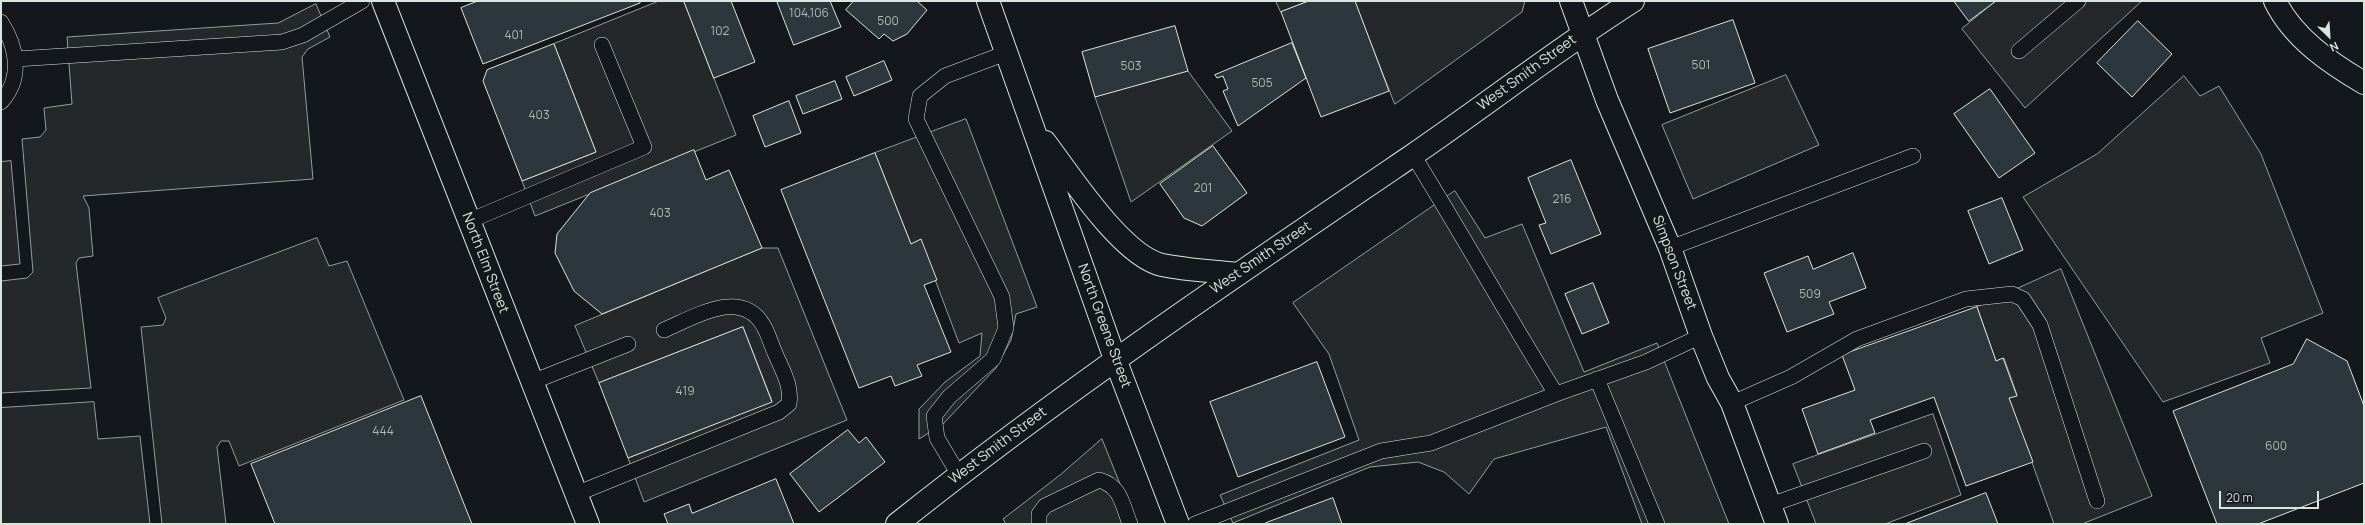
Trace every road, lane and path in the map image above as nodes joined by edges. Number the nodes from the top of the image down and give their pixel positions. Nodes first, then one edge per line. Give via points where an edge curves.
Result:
1 (362, 1) edge
2 (383, 1) edge
3 (988, 1) edge
4 (1571, 1) edge
5 (1633, 1) edge
6 (2078, 1) edge
7 (2275, 1) edge
8 (1, 22) edge
9 (1584, 32) junction
10 (602, 45) dead end
11 (2019, 51) dead end
12 (1006, 53) junction
13 (16, 59) junction
14 (2364, 83) edge
15 (1, 102) edge
16 (1033, 127) junction
17 (1413, 155) junction
18 (1913, 156) dead end
19 (469, 221) junction
20 (1670, 248) junction
21 (1238, 274) junction
22 (664, 330) dead end
23 (1702, 336) junction
24 (628, 344) dead end
25 (1116, 359) junction
26 (1598, 379) junction
27 (532, 382) junction
28 (1556, 394) junction
29 (1732, 403) junction
30 (1924, 450) dead end
31 (959, 475) junction
32 (576, 494) junction
33 (2097, 501) dead end
34 (1774, 515) edge
35 (588, 524) edge
36 (897, 524) edge
37 (1039, 524) edge
38 (1130, 524) edge
39 (1178, 524) edge
40 (1195, 524) edge
41 (1657, 524) edge

1 - 13 lane via 303,35 282,42
2 - 19 main road, North Elm Street
3 - 12 main road, North Greene Street
4 - 9 main road, Simpson Street
5 - 9 main road, West Smith Street
6 - 11 lane
7 - 14 main road via 2311,46 2335,66
8 - 13 lane via 12,39
9 - 17 main road, West Smith Street
9 - 20 main road, Simpson Street via 1607,100
10 - 19 lane via 644,147
12 - 16 main road, North Greene Street
12 - 31 lane via 945,76 920,96 916,120 1002,297 1006,328 993,359 949,397 934,416 937,438
13 - 15 lane via 14,78
16 - 21 main road, North Greene Street via 1113,229 1135,251 1160,264
16 - 25 main road, North Greene Street
17 - 21 main road, West Smith Street
17 - 28 lane via 1469,244
18 - 20 lane
19 - 27 main road, North Elm Street
20 - 23 main road, Simpson Street
21 - 25 main road, West Smith Street
22 - 32 lane via 724,305 738,306 753,313 763,324 791,392 789,404 779,412
23 - 26 lane via 1646,362
23 - 29 main road, Simpson Street via 1718,378
24 - 27 lane
25 - 31 main road, West Smith Street
25 - 39 main road, North Greene Street
26 - 28 lane
26 - 41 lane
27 - 32 main road, North Elm Street
28 - 40 lane via 1431,443 1381,451
29 - 33 lane via 1790,377 1857,339 1966,299 2012,294 2024,298 2040,325
29 - 34 main road, Simpson Street
30 - 34 lane
31 - 36 main road, West Smith Street
32 - 35 main road, North Elm Street
37 - 38 lane via 1039,514 1045,506 1099,480 1108,482 1117,489

